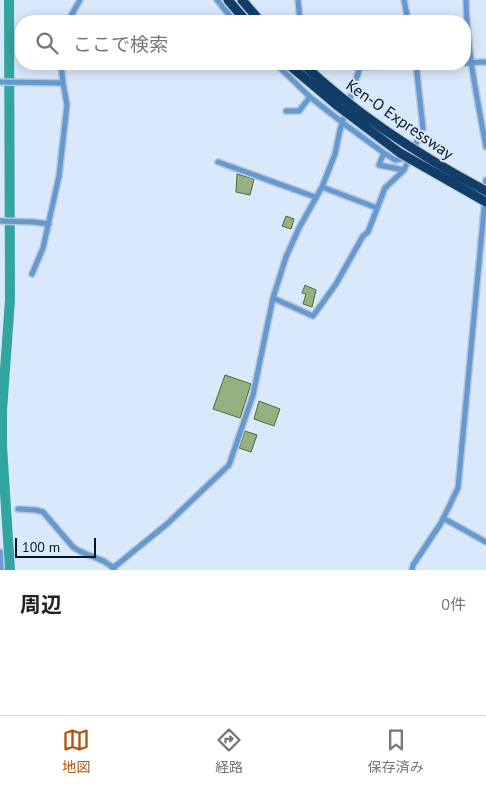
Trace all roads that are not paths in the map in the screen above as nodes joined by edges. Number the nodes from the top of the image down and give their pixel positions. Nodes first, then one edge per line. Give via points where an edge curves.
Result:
1 (80, 0) edge
2 (217, 0) edge
3 (228, 0) edge
4 (242, 0) edge
5 (298, 0) edge
6 (404, 0) edge
7 (466, 0) edge
8 (71, 15) edge
9 (229, 15) edge
10 (241, 15) edge
11 (255, 15) edge
12 (299, 15) edge
13 (407, 15) edge
14 (466, 15) edge
15 (486, 62) edge
16 (471, 63) edge
17 (61, 70) edge
18 (282, 70) edge
19 (295, 70) edge
20 (306, 70) edge
21 (311, 70) edge
22 (359, 70) edge
23 (417, 70) edge
24 (470, 70) edge
25 (0, 82) edge
26 (63, 83) junction
27 (309, 96) junction
28 (286, 111) dead end
29 (342, 123) junction
30 (486, 147) edge
31 (384, 153) junction
32 (410, 158) junction
33 (218, 162) dead end
34 (404, 170) junction
35 (486, 180) edge
36 (322, 187) junction
37 (486, 191) edge
38 (315, 197) junction
39 (486, 202) edge
40 (377, 208) junction
41 (0, 221) edge
42 (49, 224) junction
43 (32, 274) dead end
44 (273, 298) junction
45 (18, 509) dead end
46 (443, 518) junction
47 (484, 541) edge
48 (0, 552) edge
49 (114, 569) edge
50 (1, 570) edge
51 (412, 570) edge

1 - 8 street
2 - 9 street
3 - 10 highway
4 - 11 highway
5 - 12 street
6 - 13 street
7 - 14 street
15 - 16 street
17 - 26 street
18 - 27 street
19 - 39 highway, Ken-O Expressway, bridge via 400,153
20 - 27 street
21 - 37 highway, Ken-O Expressway, bridge via 344,100 391,134 432,162
22 - 29 street
23 - 32 street via 424,128
24 - 30 street
25 - 26 street
26 - 42 street via 67,105 59,176
27 - 28 street via 299,111
27 - 29 street
29 - 31 street
29 - 36 street via 335,154
31 - 32 street via 395,160
31 - 34 street via 379,165
32 - 34 street
33 - 38 street
34 - 40 street via 385,188
35 - 46 street via 458,488
36 - 38 street
36 - 40 street
38 - 44 street via 286,257
40 - 44 street via 368,232 313,316
41 - 42 street
42 - 43 street
44 - 49 street via 253,395 229,465
45 - 49 street via 43,512 74,548 109,563
46 - 47 street
46 - 51 street
48 - 50 street

